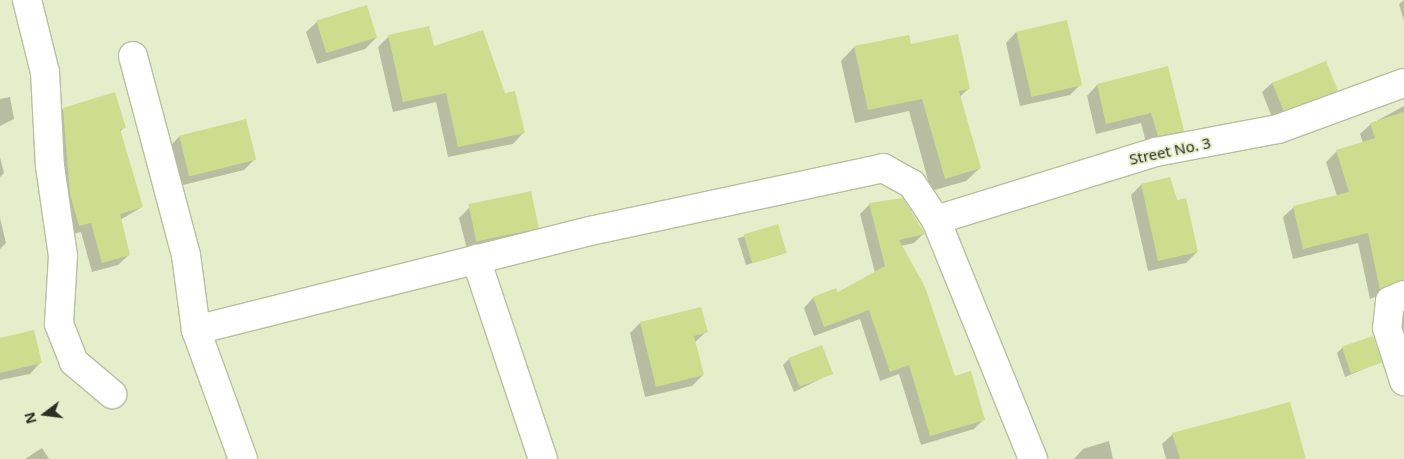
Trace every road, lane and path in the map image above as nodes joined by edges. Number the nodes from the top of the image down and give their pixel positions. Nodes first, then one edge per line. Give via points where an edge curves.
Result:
1 (27, 0) edge
2 (134, 56) dead end
3 (1404, 83) edge
4 (936, 220) junction
5 (476, 259) junction
6 (1404, 295) edge
7 (196, 330) junction
8 (1404, 382) edge
9 (112, 394) dead end
10 (243, 459) edge
11 (543, 459) edge
12 (1033, 459) edge

1 - 9 street via 45,72 50,166 63,256 59,324 74,362
2 - 7 street via 186,255
3 - 4 street, Street No. 3 via 1278,129 1156,152
4 - 5 street via 912,184 883,168
4 - 12 street
5 - 7 street
5 - 11 street
6 - 8 street via 1390,301 1387,328
7 - 10 street

